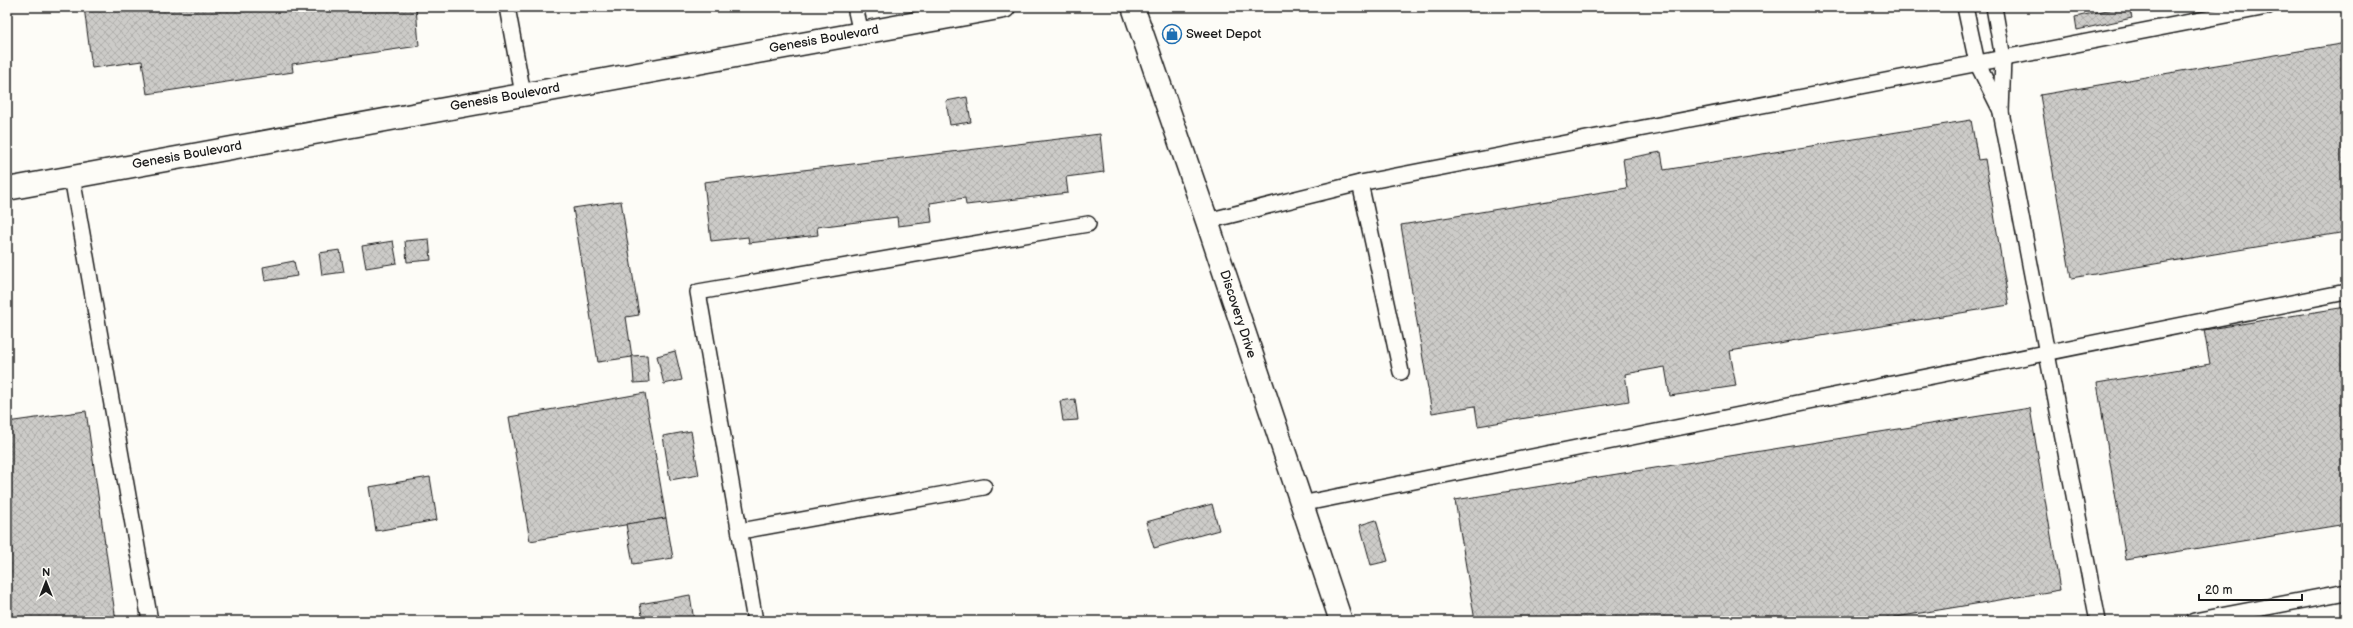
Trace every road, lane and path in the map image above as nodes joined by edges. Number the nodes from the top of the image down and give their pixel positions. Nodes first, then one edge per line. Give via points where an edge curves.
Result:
1 (507, 7) edge
2 (855, 7) edge
3 (1004, 7) edge
4 (1133, 7) edge
5 (1965, 7) edge
6 (1994, 7) edge
7 (2267, 7) edge
8 (861, 33) junction
9 (2003, 58) junction
10 (1976, 63) junction
11 (523, 94) junction
12 (2001, 112) junction
13 (72, 177) junction
14 (1360, 183) junction
15 (7, 189) edge
16 (1207, 221) junction
17 (1088, 224) dead end
18 (2346, 292) edge
19 (2046, 352) junction
20 (1401, 372) dead end
21 (984, 487) dead end
22 (1301, 504) junction
23 (741, 531) junction
24 (2346, 592) edge
25 (150, 621) edge
26 (755, 621) edge
27 (1341, 621) edge
28 (2098, 621) edge
29 (2194, 621) edge

1 - 11 lane
2 - 8 lane
3 - 8 street, Genesis Boulevard
4 - 16 street, Discovery Drive
5 - 10 lane
6 - 9 lane
7 - 9 lane
8 - 11 street, Genesis Boulevard
9 - 10 lane
9 - 12 lane
10 - 12 lane
10 - 14 lane
11 - 13 street, Genesis Boulevard
12 - 19 lane
13 - 15 street, Genesis Boulevard
13 - 25 lane
14 - 16 lane
14 - 20 lane
16 - 22 street, Discovery Drive
17 - 23 lane via 698,292
18 - 19 lane
19 - 22 lane
19 - 28 lane
21 - 23 lane
22 - 27 street, Discovery Drive
23 - 26 lane
24 - 29 lane

